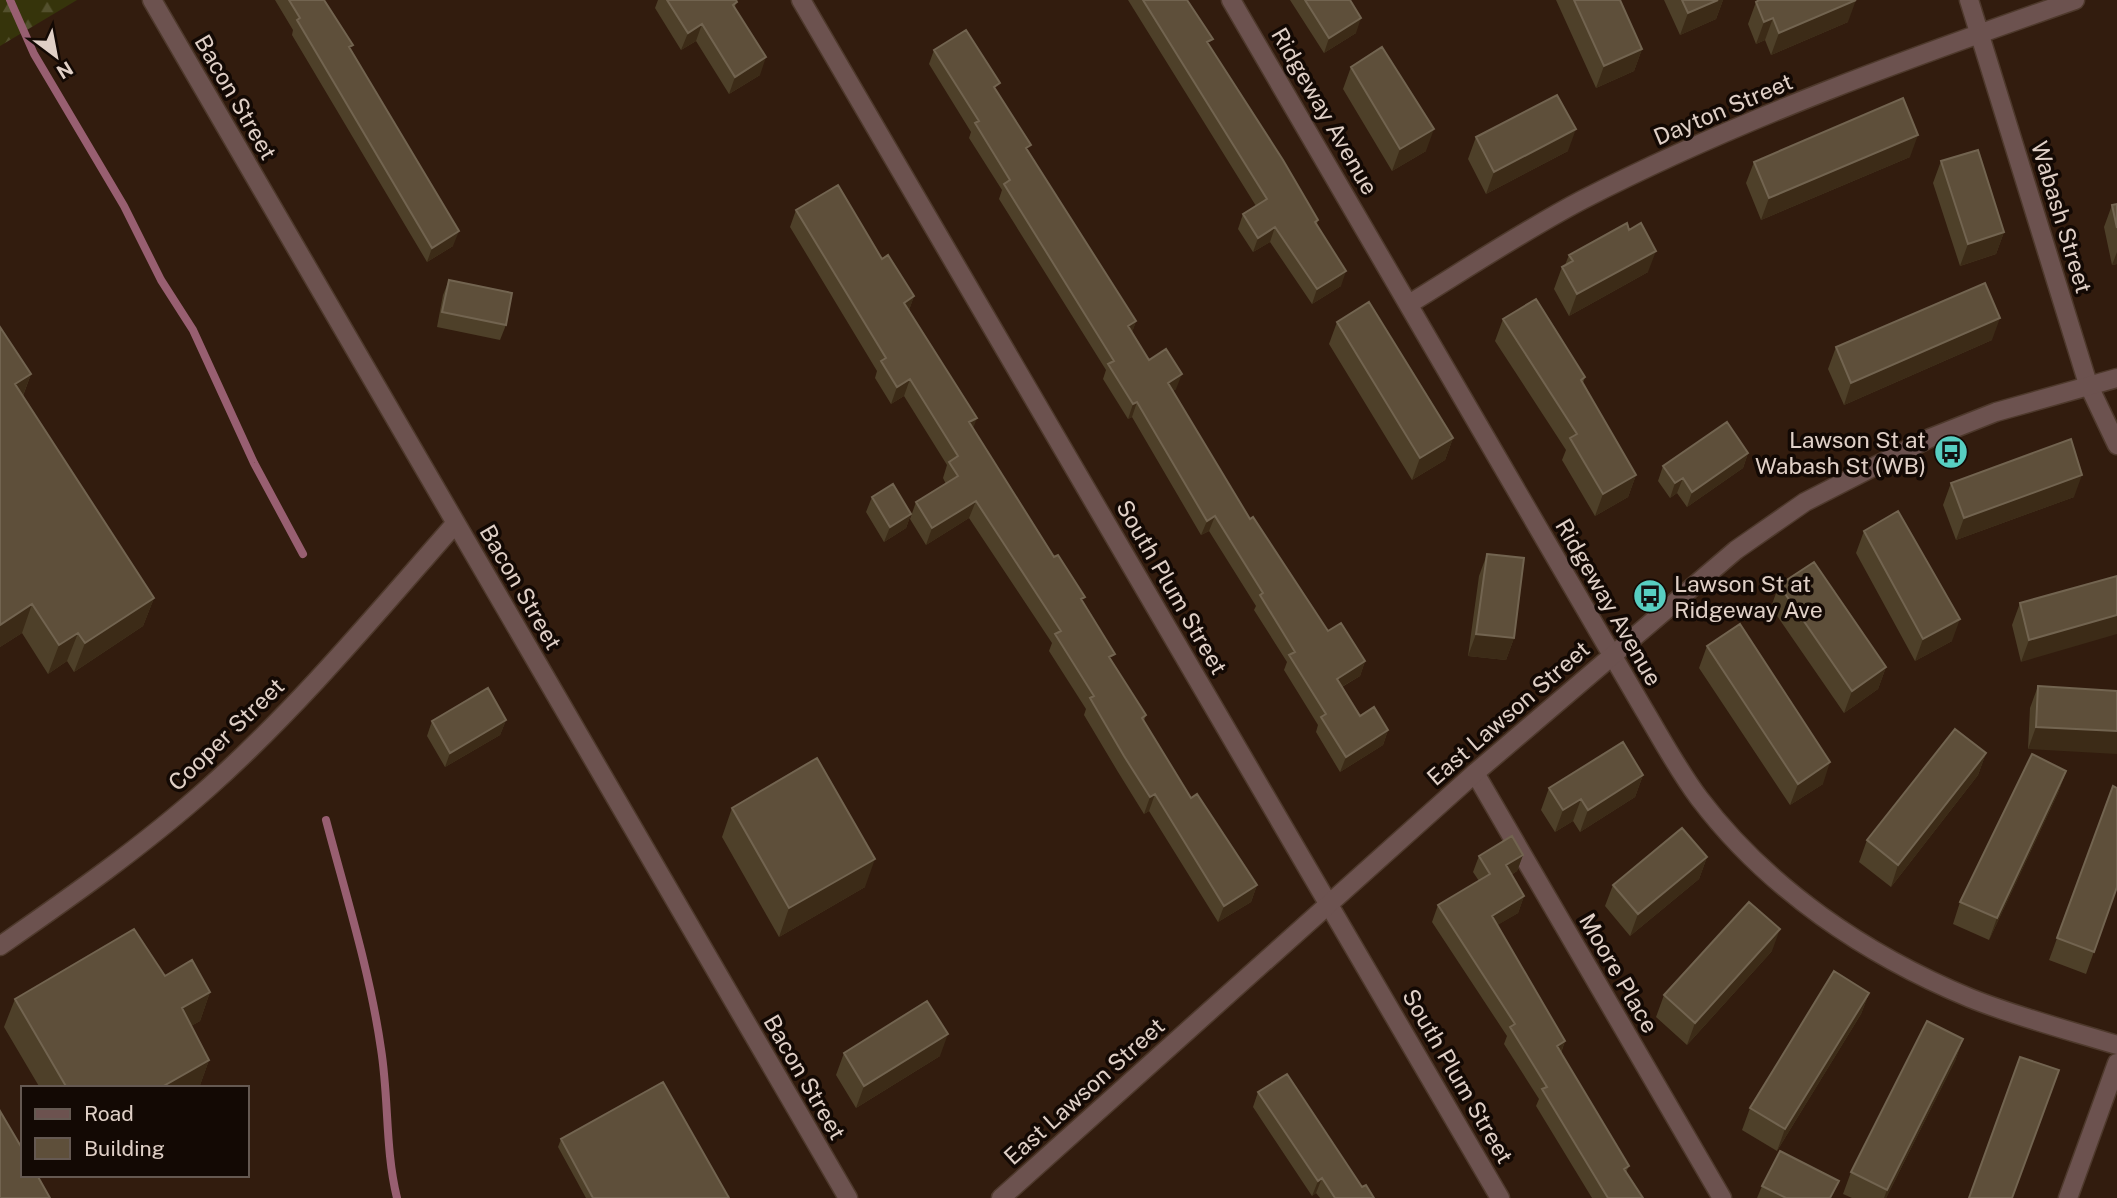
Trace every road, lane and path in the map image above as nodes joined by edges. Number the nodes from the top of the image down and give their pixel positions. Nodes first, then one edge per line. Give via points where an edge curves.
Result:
1 (152, 0) edge
2 (801, 0) edge
3 (1231, 0) edge
4 (1969, 0) edge
5 (2075, 0) edge
6 (1979, 33) junction
7 (1409, 304) junction
8 (2117, 378) edge
9 (2088, 384) junction
10 (2117, 445) edge
11 (455, 523) junction
12 (1612, 655) junction
13 (1475, 773) junction
14 (1329, 904) junction
15 (0, 946) edge
16 (2117, 1045) edge
17 (2117, 1063) edge
18 (848, 1198) edge
19 (1001, 1198) edge
20 (1500, 1198) edge
21 (1721, 1198) edge
22 (2068, 1198) edge

1 - 11 street, Bacon Street
2 - 14 street, South Plum Street
3 - 7 street, Ridgeway Avenue
4 - 6 street, Wabash Street
5 - 6 street, Dayton Street
6 - 7 street, Dayton Street via 1656,164 1580,201
6 - 9 street, Wabash Street
7 - 12 street, Ridgeway Avenue
8 - 9 street, East Lawson Street
9 - 10 street, Wabash Street
9 - 12 street, East Lawson Street via 1930,438 1805,502 1736,550
11 - 15 street, Cooper Street via 290,708 210,787 108,870
11 - 18 street, Bacon Street
12 - 13 street, East Lawson Street
12 - 16 street, Ridgeway Avenue via 1698,797 1779,884 1807,907 1908,969 1971,998
13 - 14 street, East Lawson Street
13 - 21 street, Moore Place
14 - 19 street, East Lawson Street
14 - 20 street, South Plum Street
17 - 22 street

